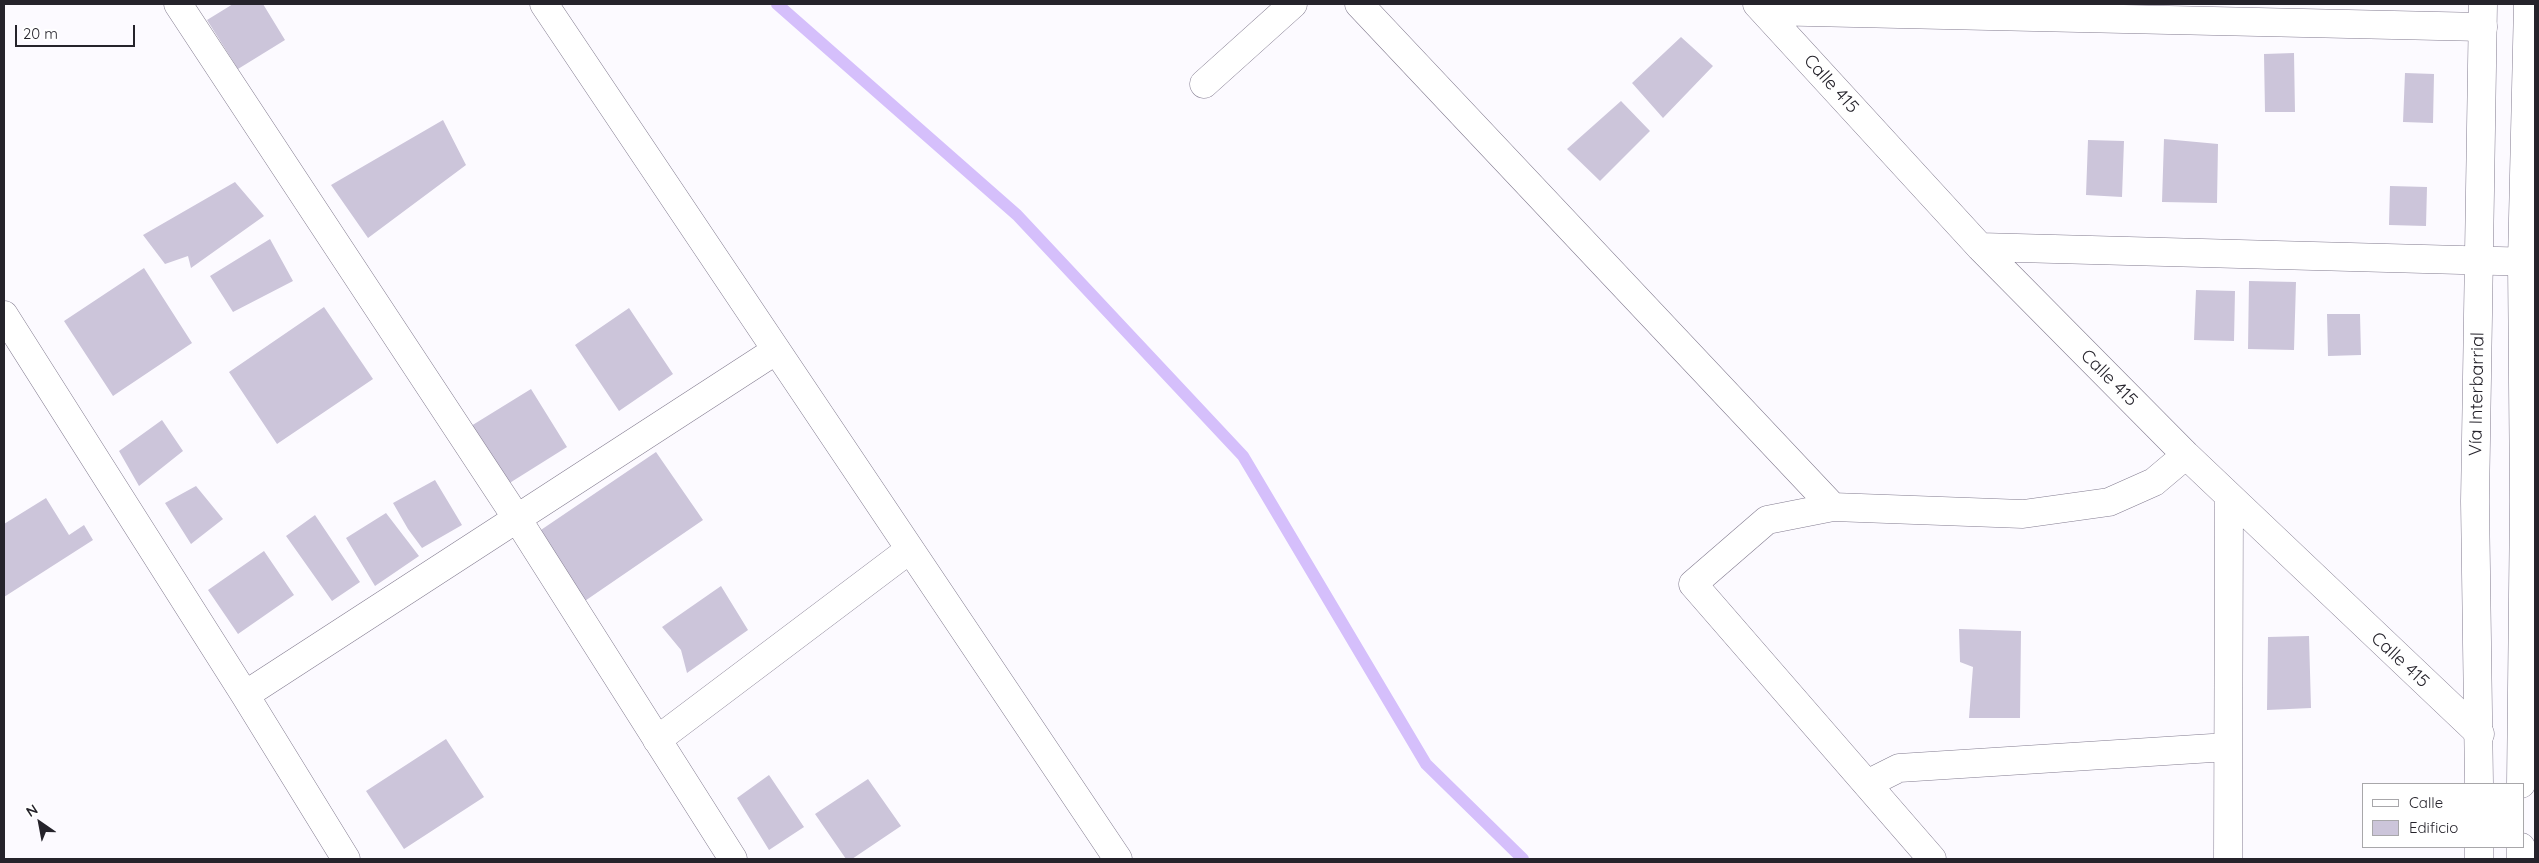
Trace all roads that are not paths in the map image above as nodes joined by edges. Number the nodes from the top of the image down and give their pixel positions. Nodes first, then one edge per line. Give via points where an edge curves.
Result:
1 (178, 4) edge
2 (544, 4) edge
3 (1293, 4) edge
4 (1359, 4) edge
5 (1762, 6) edge
6 (2483, 15) edge
7 (2530, 19) edge
8 (1204, 84) dead end
9 (1980, 247) junction
10 (2479, 261) junction
11 (2529, 262) edge
12 (4, 315) edge
13 (775, 351) junction
14 (2186, 455) junction
15 (2229, 499) junction
16 (2530, 501) edge
17 (1833, 507) junction
18 (518, 520) junction
19 (909, 550) junction
20 (245, 694) junction
21 (2480, 734) junction
22 (2529, 735) edge
23 (657, 740) junction
24 (2228, 747) junction
25 (1869, 783) junction
26 (2479, 783) edge
27 (2521, 783) edge
28 (346, 859) edge
29 (733, 859) edge
30 (1118, 859) edge
31 (1932, 859) edge
32 (2228, 859) edge

1 - 18 street
2 - 13 street
3 - 8 street
4 - 17 street
5 - 6 street
5 - 9 street, Calle 415
6 - 10 street, Vía Interbarrial
7 - 11 street
9 - 10 street
9 - 14 street, Calle 415
10 - 11 street
10 - 21 street, Vía Interbarrial via 2475,501
11 - 16 street
12 - 20 street
13 - 18 street
13 - 19 street
14 - 15 street, Calle 415
14 - 17 street via 2154,482 2109,502 2023,514
15 - 21 street, Calle 415
15 - 24 street
16 - 22 street
17 - 25 street via 1767,520 1693,584
18 - 20 street
18 - 23 street
19 - 23 street
19 - 30 street
20 - 28 street
21 - 26 street, Vía Interbarrial
22 - 27 street
23 - 29 street
24 - 25 street via 1899,768
24 - 32 street
25 - 31 street

